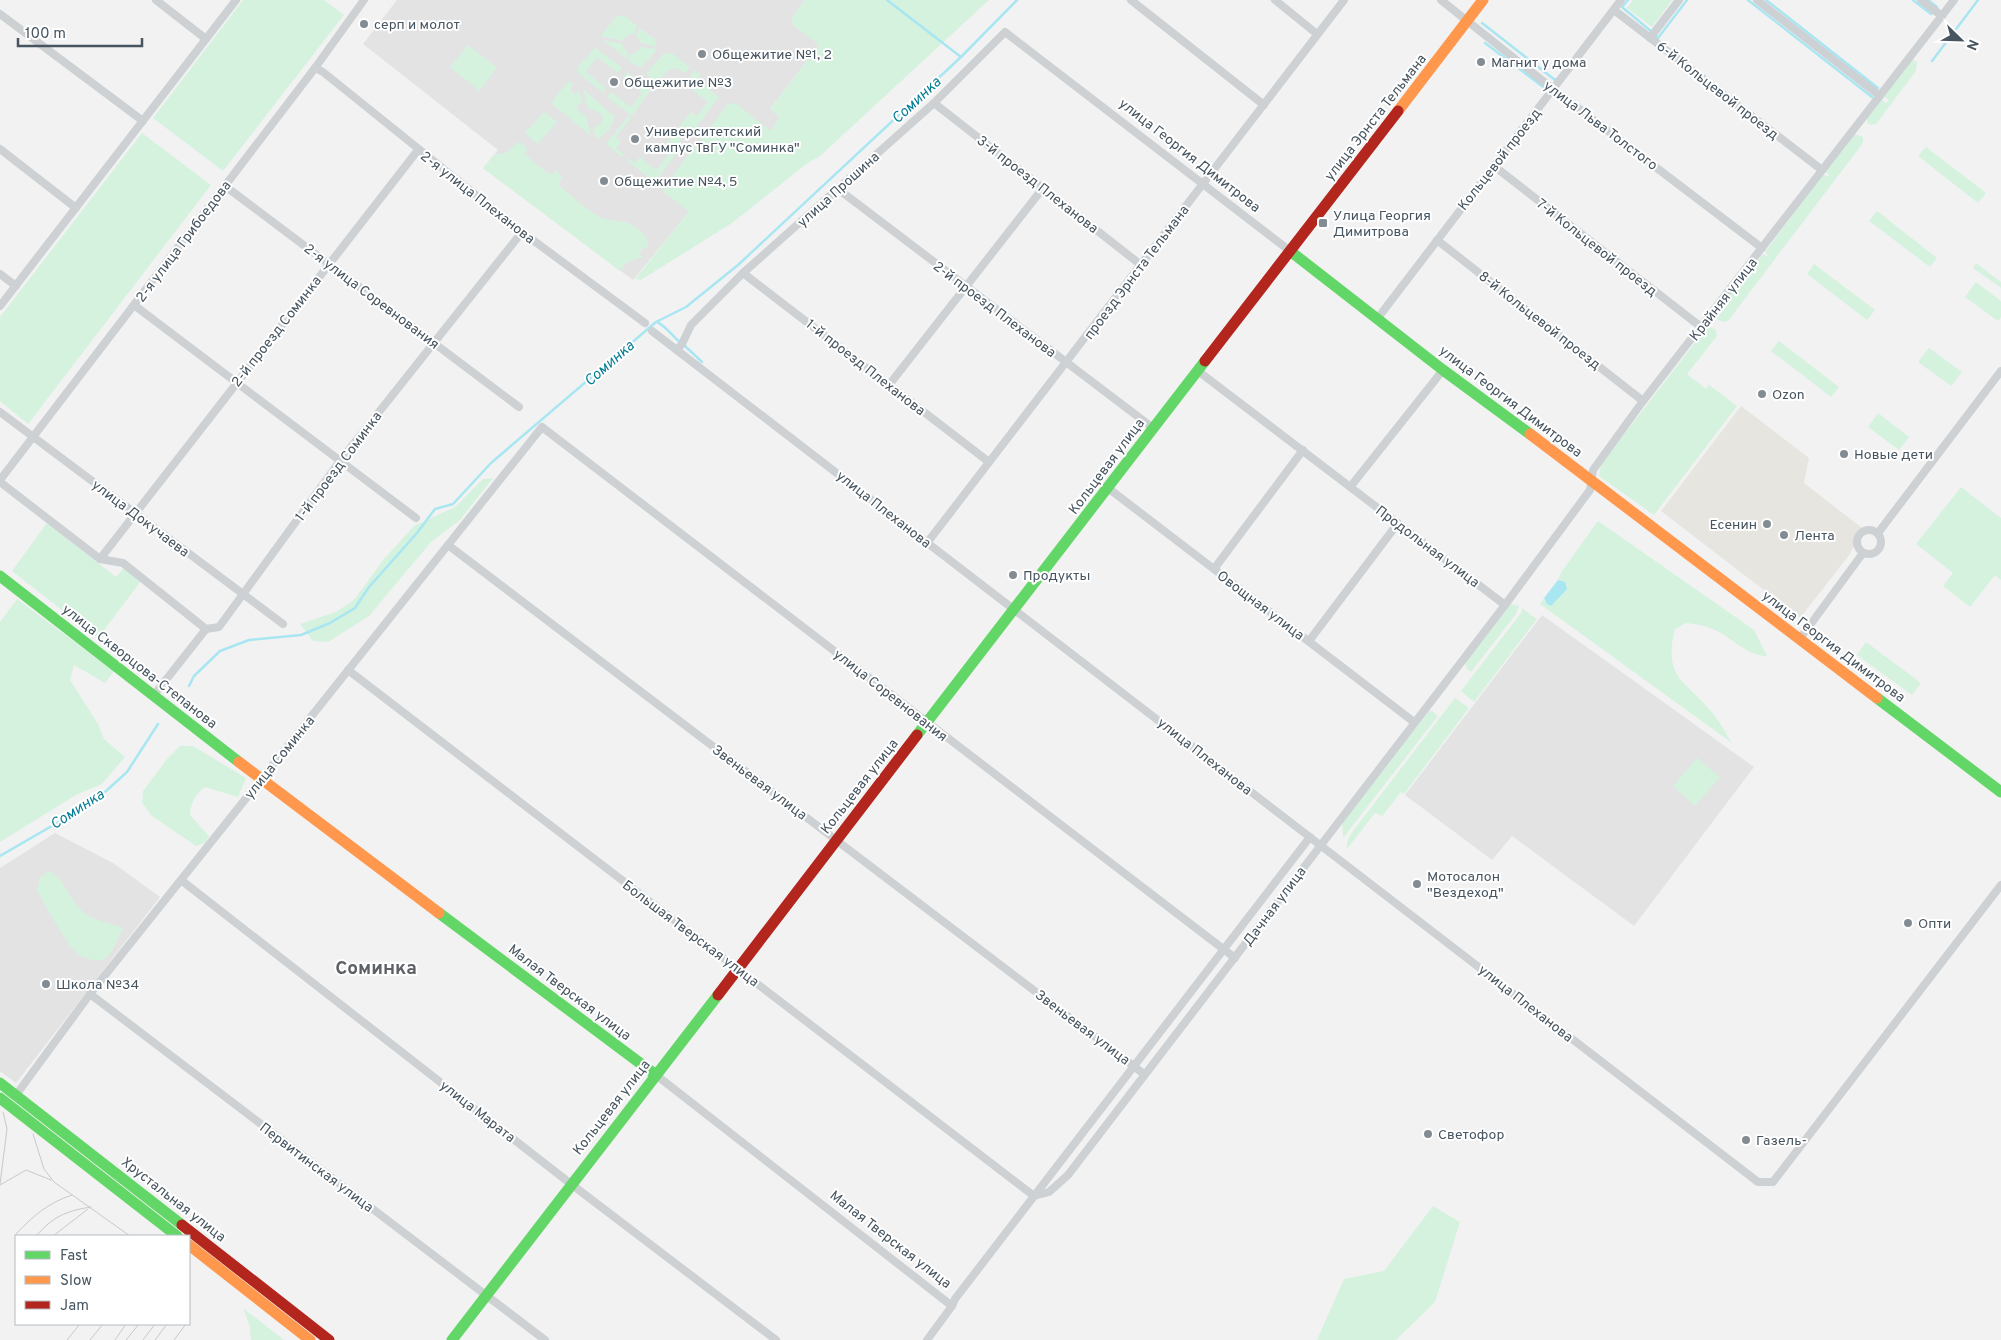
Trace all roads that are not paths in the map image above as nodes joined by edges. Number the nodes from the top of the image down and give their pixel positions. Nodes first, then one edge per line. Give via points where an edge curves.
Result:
1 (156, 0) edge
2 (236, 0) edge
3 (364, 0) edge
4 (1131, 0) edge
5 (1275, 0) edge
6 (1344, 0) edge
7 (1441, 0) edge
8 (1483, 0) edge
9 (1621, 0) edge
10 (1679, 0) edge
11 (1757, 0) edge
12 (1921, 0) edge
13 (1954, 0) edge
14 (1614, 10) junction
15 (0, 14) edge
16 (1942, 16) junction
17 (1467, 20) junction
18 (1005, 32) joint
19 (1317, 34) junction
20 (1650, 38) junction
21 (206, 39) junction
22 (315, 68) junction
23 (1553, 89) junction
24 (1880, 96) junction
25 (934, 103) junction
26 (1264, 105) junction
27 (143, 122) junction
28 (0, 149) edge
29 (418, 150) junction
30 (1494, 166) junction
31 (1822, 170) junction
32 (1202, 184) junction
33 (224, 186) junction
34 (1043, 188) junction
35 (838, 189) junction
36 (76, 208) junction
37 (522, 232) junction
38 (1437, 240) junction
39 (1762, 248) junction
40 (1290, 251) junction
41 (328, 264) junction
42 (1141, 265) junction
43 (743, 273) junction
44 (0, 274) edge
45 (16, 286) junction
46 (966, 286) junction
47 (134, 305) junction
48 (0, 306) edge
49 (1376, 319) junction
50 (645, 323) dead end
51 (1701, 327) junction
52 (652, 331) dead end
53 (434, 343) junction
54 (677, 350) junction
55 (1066, 363) junction
56 (1198, 370) junction
57 (1443, 370) junction
58 (2001, 371) edge
59 (236, 382) junction
60 (889, 385) junction
61 (1643, 401) junction
62 (519, 407) dead end
63 (0, 412) edge
64 (1153, 428) junction
65 (547, 430) joint
66 (32, 438) junction
67 (1303, 450) junction
68 (340, 461) junction
69 (989, 462) junction
70 (1591, 480) junction
71 (0, 481) edge
72 (1351, 486) junction
73 (1108, 488) junction
74 (135, 513) junction
75 (416, 518) dead end
76 (1398, 523) junction
77 (1878, 533) junction
78 (928, 543) junction
79 (448, 545) junction
80 (1863, 553) junction
81 (100, 559) junction
82 (1214, 569) junction
83 (0, 576) edge
84 (243, 594) junction
85 (1505, 605) junction
86 (1014, 610) junction
87 (283, 624) dead end
88 (206, 629) junction
89 (1799, 640) junction
90 (1309, 641) junction
91 (348, 670) junction
92 (154, 695) junction
93 (1414, 722) junction
94 (927, 723) junction
95 (261, 779) junction
96 (2001, 792) edge
97 (1310, 837) junction
98 (836, 840) junction
99 (1320, 845) junction
100 (181, 880) junction
101 (2001, 885) edge
102 (1223, 950) junction
103 (1235, 958) junction
104 (738, 969) junction
105 (90, 994) junction
106 (1134, 1066) junction
107 (1144, 1074) junction
108 (656, 1075) junction
109 (0, 1082) edge
110 (16, 1095) junction
111 (4, 1102) edge
112 (571, 1184) junction
113 (1034, 1196) junction
114 (176, 1235) edge
115 (190, 1246) edge
116 (486, 1295) junction
117 (952, 1306) junction
118 (310, 1340) edge
119 (329, 1340) edge
120 (452, 1340) edge
121 (545, 1340) edge
122 (776, 1340) edge
123 (927, 1340) edge

1 - 21 street
2 - 21 street
3 - 22 street, 2-я улица Грибоедова
4 - 26 street
5 - 19 street
6 - 19 street, проезд Эрнста Тельмана
7 - 17 street, улица Льва Толстого
8 - 17 main road, улица Эрнста Тельмана
9 - 14 street, Кольцевой проезд
10 - 20 street
11 - 24 street
12 - 16 street
13 - 16 street, Крайняя улица
14 - 20 street, 6-й Кольцевой проезд
14 - 23 street, Кольцевой проезд
15 - 27 street
16 - 24 street, Крайняя улица
17 - 23 street, улица Льва Толстого
17 - 40 main road, улица Эрнста Тельмана
18 - 25 street, улица Прошина
18 - 32 street, улица Георгия Димитрова
19 - 26 street, проезд Эрнста Тельмана
20 - 31 street, 6-й Кольцевой проезд
21 - 27 street
22 - 29 street, 2-я улица Плеханова
22 - 33 street, 2-я улица Грибоедова
23 - 30 street, Кольцевой проезд
23 - 39 street, улица Льва Толстого
24 - 31 street, Крайняя улица
25 - 34 street, 3-й проезд Плеханова
25 - 35 street, улица Прошина
26 - 32 street, проезд Эрнста Тельмана
27 - 36 street
28 - 36 street
29 - 37 street, 2-я улица Плеханова
29 - 41 street, 2-й проезд Соминка
30 - 38 street, Кольцевой проезд
30 - 51 street, 7-й Кольцевой проезд
31 - 39 street, Крайняя улица
32 - 40 street, улица Георгия Димитрова
32 - 42 street, проезд Эрнста Тельмана
33 - 41 street, 2-я улица Соревнования
33 - 47 street, 2-я улица Грибоедова
34 - 42 street, 3-й проезд Плеханова
34 - 46 street
35 - 43 street, улица Прошина
35 - 46 street, 2-й проезд Плеханова
36 - 45 street
37 - 50 street, 2-я улица Плеханова
37 - 53 street, 1-й проезд Соминка
38 - 49 street, Кольцевой проезд
38 - 61 street, 8-й Кольцевой проезд
39 - 51 street, Крайняя улица
40 - 49 main road, улица Георгия Димитрова
40 - 56 main road, Кольцевая улица
41 - 53 street, 2-я улица Соревнования
41 - 59 street, 2-й проезд Соминка
42 - 55 street, проезд Эрнста Тельмана
43 - 54 street, улица Прошина via 691,325
43 - 60 street, 1-й проезд Плеханова
44 - 45 street
45 - 48 street
46 - 55 street, 2-й проезд Плеханова
46 - 60 street
47 - 59 street
47 - 66 street, 2-я улица Грибоедова
49 - 57 main road, улица Георгия Димитрова
51 - 61 street, Крайняя улица
52 - 54 street, улица Плеханова
53 - 62 street, 2-я улица Соревнования
53 - 68 street, 1-й проезд Соминка
54 - 78 street, улица Плеханова
55 - 64 street, 2-й проезд Плеханова
55 - 69 street, проезд Эрнста Тельмана
56 - 64 main road, Кольцевая улица
56 - 67 street, Продольная улица
57 - 70 main road, улица Георгия Димитрова
57 - 72 street
58 - 77 street
59 - 68 street
59 - 74 street, 2-й проезд Соминка
60 - 69 street, 1-й проезд Плеханова
61 - 70 street, Крайняя улица via 1593,470
63 - 66 street, улица Докучаева
64 - 73 main road, Кольцевая улица
65 - 79 street, улица Соминка via 542,427 527,444
65 - 94 street, улица Соревнования
66 - 71 street, 2-я улица Грибоедова
66 - 74 street, улица Докучаева
67 - 72 street, Продольная улица
67 - 82 street
68 - 75 street
68 - 84 street, 1-й проезд Соминка
69 - 78 street, проезд Эрнста Тельмана
70 - 85 street, Крайняя улица via 1590,490
70 - 89 main road, улица Георгия Димитрова
71 - 81 street
72 - 76 street, Продольная улица
73 - 82 street, Овощная улица
73 - 86 main road, Кольцевая улица
74 - 81 street, 2-й проезд Соминка
74 - 84 street, улица Докучаева
76 - 85 street, Продольная улица
76 - 90 street
77 - 80 street via 1881,539 1879,550 1873,554
77 - 80 street via 1868,530 1859,535 1858,546
78 - 86 street, улица Плеханова
79 - 91 street, улица Соминка
79 - 98 street, Звеньевая улица
80 - 89 street
81 - 88 street via 123,563
82 - 90 street, Овощная улица
83 - 92 main road, улица Скворцова-Степанова
84 - 87 street, улица Докучаева
84 - 88 street, 1-й проезд Соминка via 219,628
85 - 93 street, Дачная улица
86 - 94 main road, Кольцевая улица
86 - 97 street, улица Плеханова
88 - 92 street, 1-й проезд Соминка
89 - 96 main road, улица Георгия Димитрова
90 - 93 street, Овощная улица
91 - 95 street, улица Соминка
91 - 104 street, Большая Тверская улица
92 - 95 main road, улица Скворцова-Степанова
93 - 99 street, Дачная улица
94 - 98 main road, Кольцевая улица
94 - 102 street, улица Соревнования
95 - 100 street, улица Соминка
95 - 108 main road, Малая Тверская улица
97 - 99 street, улица Плеханова
97 - 102 street, Дачная улица
98 - 104 main road, Кольцевая улица
98 - 106 street, Звеньевая улица
99 - 101 street, улица Плеханова via 1758,1182 1773,1182
99 - 103 street, Дачная улица
100 - 105 street, улица Соминка
100 - 112 street, улица Марата
102 - 103 street, улица Соревнования
102 - 106 street, Дачная улица
103 - 107 street, Дачная улица
104 - 108 main road, Кольцевая улица
104 - 113 street, Большая Тверская улица
105 - 110 street, улица Соминка
105 - 116 street, Первитинская улица
106 - 107 street, Звеньевая улица
106 - 113 street, Дачная улица
107 - 113 street, Дачная улица via 1068,1175 1050,1192
108 - 112 main road, Кольцевая улица
108 - 117 street, Малая Тверская улица
109 - 110 main road, Хрустальная улица
110 - 111 main road
110 - 119 main road, Хрустальная улица
111 - 114 main road, Хрустальная улица
112 - 116 main road, Кольцевая улица
112 - 122 street, улица Марата
113 - 117 street, Дачная улица
115 - 118 main road, Хрустальная улица
116 - 120 main road, Кольцевая улица
116 - 121 street, Первитинская улица
117 - 123 street, Дачная улица

